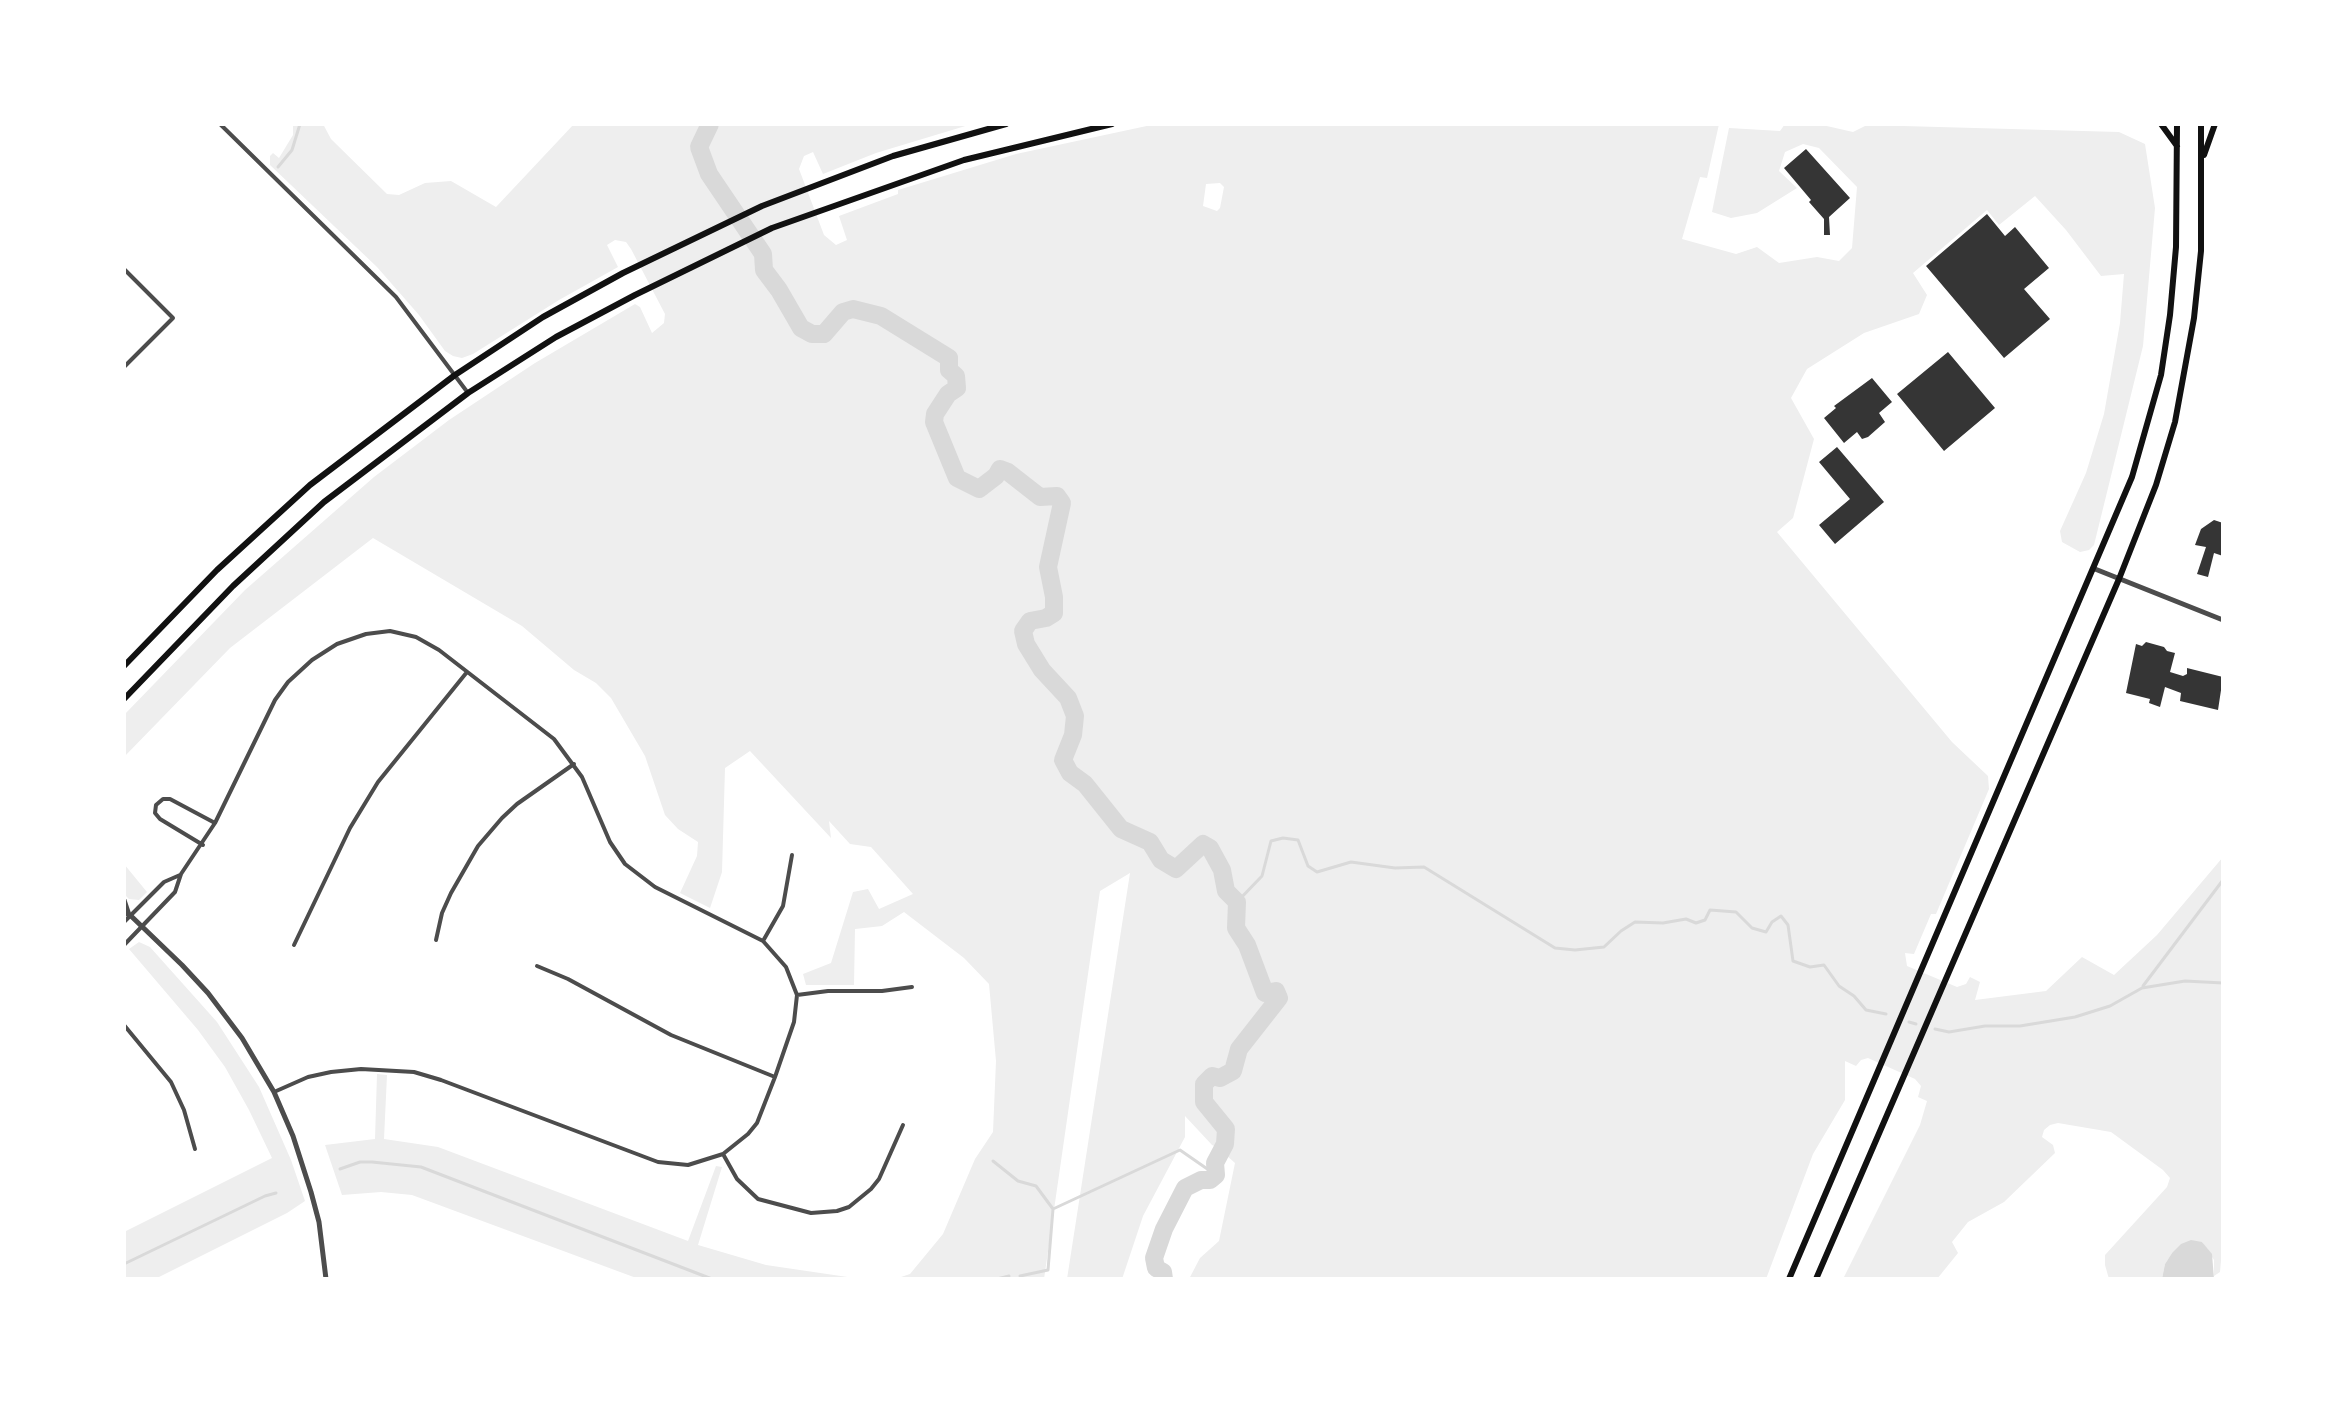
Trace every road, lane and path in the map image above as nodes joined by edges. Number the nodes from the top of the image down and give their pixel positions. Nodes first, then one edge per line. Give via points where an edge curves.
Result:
1 (220, 124) edge
2 (1006, 124) edge
3 (1112, 124) edge
4 (2161, 124) edge
5 (2177, 124) edge
6 (2201, 124) edge
7 (2215, 124) edge
8 (2177, 146) junction
9 (2201, 162) junction
10 (124, 269) edge
11 (124, 367) edge
12 (455, 375) junction
13 (468, 393) junction
14 (2095, 569) junction
15 (2119, 579) junction
16 (2223, 620) edge
17 (124, 666) edge
18 (467, 672) junction
19 (124, 699) edge
20 (574, 764) junction
21 (215, 823) junction
22 (203, 845) junction
23 (792, 855) dead end
24 (181, 874) junction
25 (124, 900) edge
26 (127, 914) edge
27 (124, 922) edge
28 (142, 927) junction
29 (436, 940) dead end
30 (763, 941) junction
31 (124, 945) edge
32 (294, 945) dead end
33 (537, 966) dead end
34 (912, 987) dead end
35 (797, 995) junction
36 (124, 1025) edge
37 (775, 1077) junction
38 (274, 1092) junction
39 (903, 1125) dead end
40 (195, 1149) dead end
41 (723, 1154) junction
42 (326, 1279) edge
43 (1789, 1279) edge
44 (1816, 1279) edge

1 - 12 street via 396,297
2 - 12 main road via 893,156 723,224 543,317
3 - 13 main road via 964,160 733,246 556,337
4 - 8 main road
5 - 8 main road
6 - 9 main road
7 - 9 main road
8 - 14 main road via 2176,247 2161,375 2132,477
9 - 15 main road via 2201,251 2184,382 2156,485
10 - 11 street via 173,318
12 - 13 street
12 - 17 main road via 310,485
13 - 19 main road via 324,502 233,586
14 - 15 street
14 - 43 main road
15 - 16 street
15 - 44 main road
18 - 20 street via 554,739
18 - 21 street via 439,650 390,631 351,638 326,650 298,671 275,700
18 - 32 street via 378,782
20 - 29 street via 517,804 478,846 442,913
20 - 30 street via 610,842 635,874
21 - 22 street
21 - 22 street via 170,799 156,805 160,819
22 - 24 street
23 - 30 street via 783,906
24 - 26 street
24 - 28 street via 175,892
25 - 26 street
26 - 27 street
26 - 28 street
28 - 31 street
28 - 38 street via 217,1004
30 - 35 street via 786,967
33 - 37 street via 671,1035
34 - 35 street
35 - 37 street via 794,1022
36 - 40 street via 171,1082
37 - 41 street via 757,1123
38 - 41 street via 331,1072 414,1072 658,1162 688,1165
38 - 42 street via 311,1192
39 - 41 street via 871,1189 837,1211 811,1213 758,1199 737,1179

